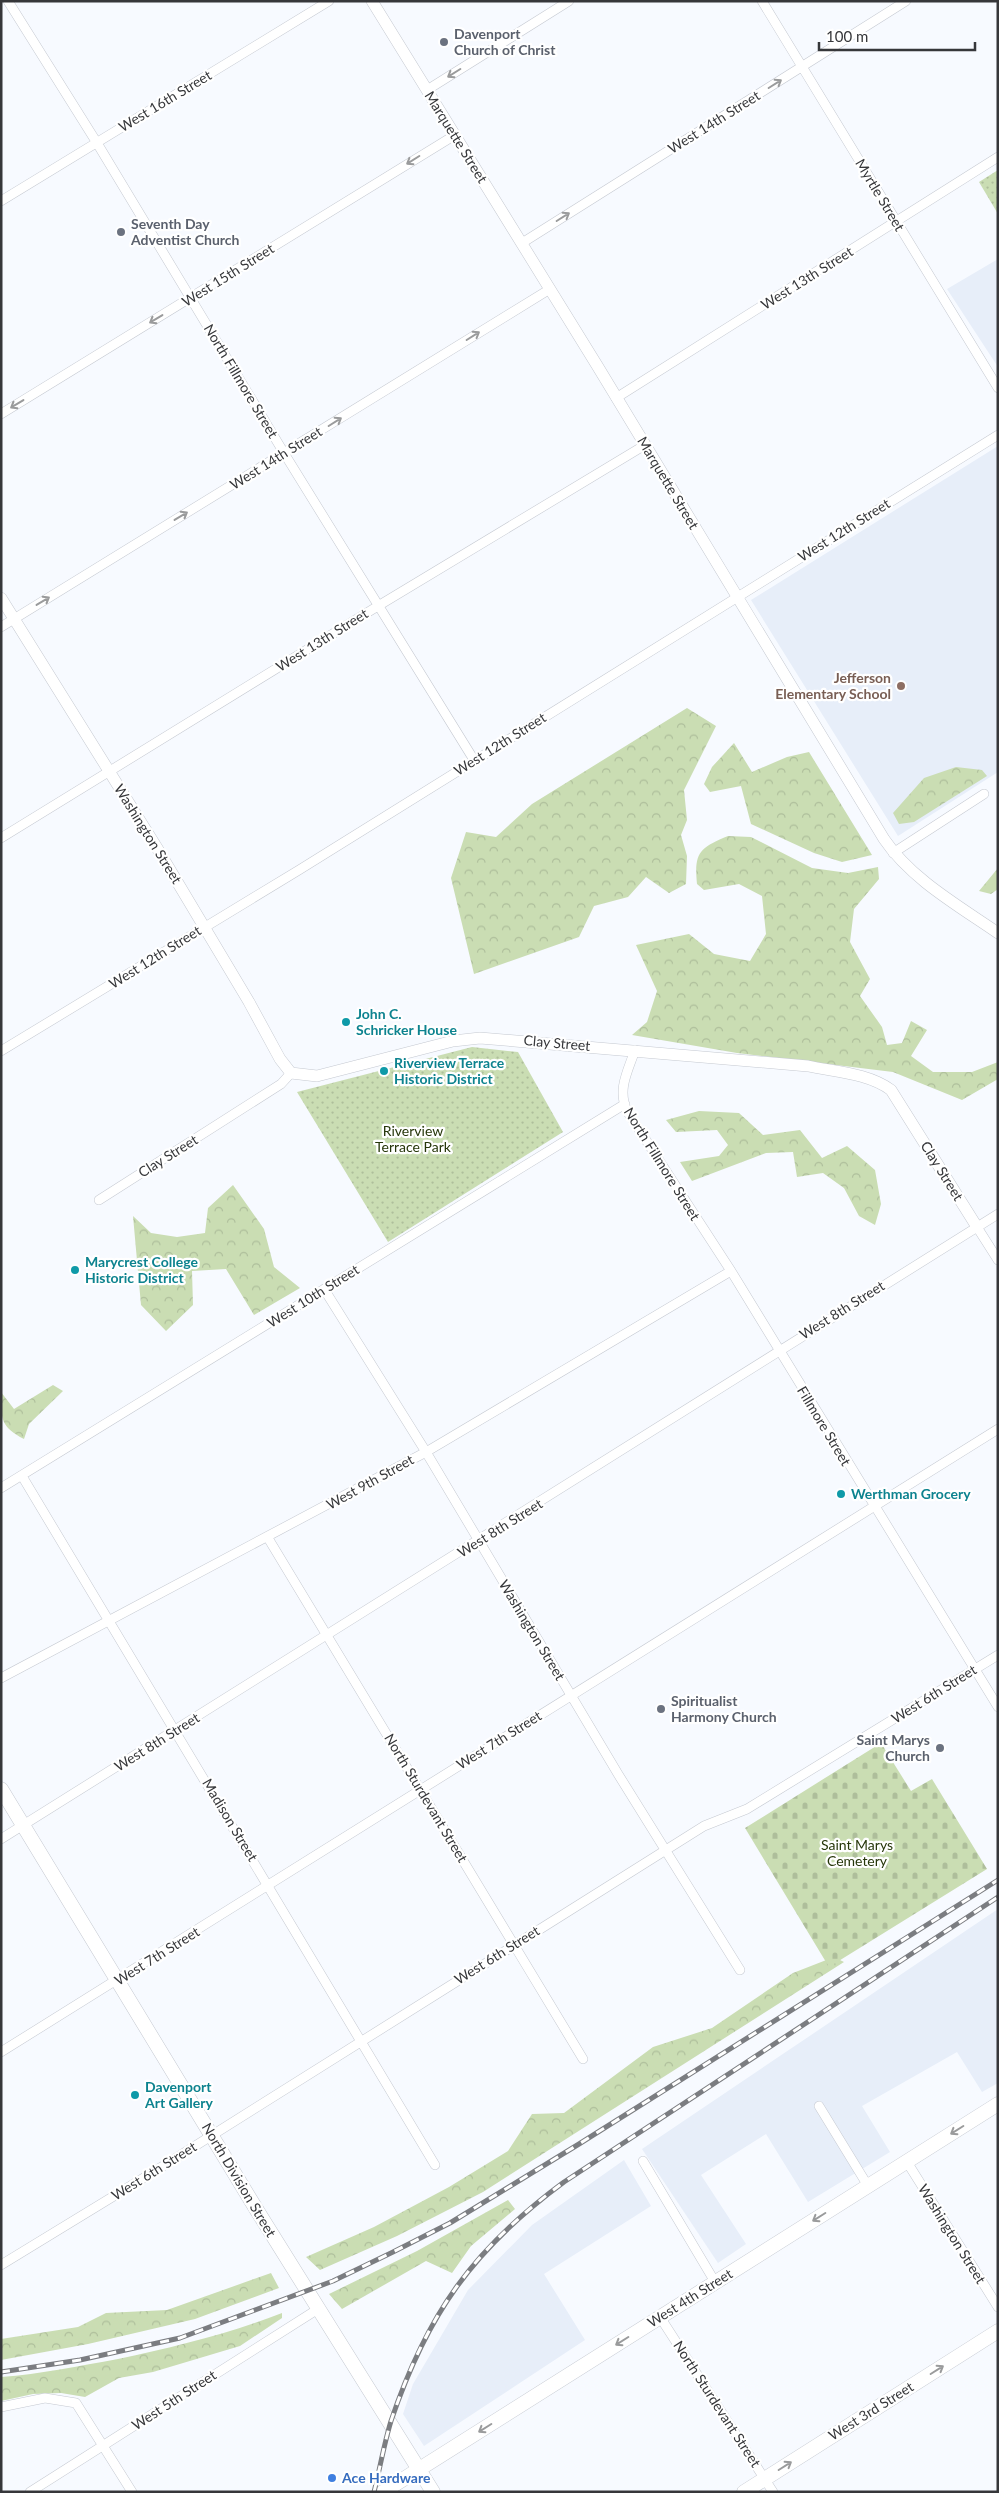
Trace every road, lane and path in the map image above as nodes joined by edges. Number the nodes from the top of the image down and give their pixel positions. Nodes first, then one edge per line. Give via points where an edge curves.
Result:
1 (8, 1) edge
2 (329, 1) edge
3 (372, 1) edge
4 (569, 1) edge
5 (762, 1) edge
6 (906, 1) edge
7 (802, 67) junction
8 (427, 90) junction
9 (455, 135) junction
10 (97, 143) junction
11 (998, 157) edge
12 (1, 201) edge
13 (896, 222) junction
14 (522, 243) junction
15 (550, 288) junction
16 (191, 298) junction
17 (998, 388) edge
18 (616, 398) junction
19 (1, 414) edge
20 (998, 435) edge
21 (645, 445) junction
22 (284, 453) junction
23 (737, 597) junction
24 (1, 598) edge
25 (378, 606) junction
26 (14, 619) junction
27 (1, 627) edge
28 (474, 760) junction
29 (109, 772) junction
30 (984, 794) dead end
31 (1, 838) edge
32 (893, 853) junction
33 (204, 927) junction
34 (998, 932) edge
35 (635, 1050) junction
36 (1, 1052) edge
37 (291, 1073) junction
38 (624, 1104) junction
39 (99, 1200) dead end
40 (998, 1214) edge
41 (977, 1227) junction
42 (998, 1260) edge
43 (730, 1271) junction
44 (324, 1289) junction
45 (779, 1350) junction
46 (998, 1429) edge
47 (426, 1452) junction
48 (22, 1476) junction
49 (1, 1488) edge
50 (873, 1507) junction
51 (268, 1538) junction
52 (479, 1541) junction
53 (110, 1621) junction
54 (328, 1636) junction
55 (998, 1655) edge
56 (974, 1669) junction
57 (1, 1678) edge
58 (571, 1696) junction
59 (998, 1707) edge
60 (176, 1730) junction
61 (1, 1789) edge
62 (420, 1790) junction
63 (25, 1824) junction
64 (1, 1839) edge
65 (666, 1850) junction
66 (270, 1886) junction
67 (514, 1945) junction
68 (740, 1970) dead end
69 (118, 1980) junction
70 (362, 2040) junction
71 (1, 2052) edge
72 (583, 2059) dead end
73 (998, 2104) edge
74 (819, 2106) dead end
75 (212, 2135) junction
76 (644, 2161) dead end
77 (907, 2162) junction
78 (435, 2165) dead end
79 (868, 2186) junction
80 (1, 2265) edge
81 (715, 2282) junction
82 (998, 2307) edge
83 (318, 2310) junction
84 (660, 2317) junction
85 (998, 2331) edge
86 (1, 2407) edge
87 (103, 2445) junction
88 (420, 2470) junction
89 (765, 2479) junction
90 (30, 2492) edge
91 (132, 2492) edge
92 (383, 2492) edge
93 (434, 2492) edge
94 (744, 2492) edge
95 (773, 2492) edge

1 - 10 street, North Fillmore Street
2 - 10 street, West 16th Street
3 - 8 street, Marquette Street
4 -> 8 street
5 - 7 street, Myrtle Street
6 - 7 street, West 14th Street
7 - 13 street, Myrtle Street
14 -> 7 street, West 14th Street
8 - 9 street, Marquette Street
9 - 14 street, Marquette Street
9 -> 16 street, West 15th Street
10 - 12 street, West 16th Street
10 - 16 street, North Fillmore Street
11 - 13 street, West 13th Street
13 - 17 street, Myrtle Street
13 - 18 street, West 13th Street
14 - 15 street, Marquette Street
15 - 18 street, Marquette Street
22 -> 15 street, West 14th Street
16 -> 19 street, West 15th Street
16 - 22 street, North Fillmore Street
18 - 21 street, Marquette Street
20 - 23 street, West 12th Street
21 - 23 street, Marquette Street
21 - 25 street, West 13th Street
22 - 25 street, North Fillmore Street
26 -> 22 street, West 14th Street
23 - 28 street, West 12th Street
23 - 32 street, Marquette Street
24 - 26 street, Washington Street
25 - 28 street, North Fillmore Street
25 - 29 street, West 13th Street
26 - 27 street, West 14th Street
26 - 29 street, Washington Street
28 - 33 street, West 12th Street
29 - 31 street, West 13th Street
29 - 33 street, Washington Street
30 - 32 street
32 - 34 street, Marquette Street via 913,872
33 - 36 street, West 12th Street
33 - 37 street, Washington Street
35 - 37 street, Clay Street via 480,1038 453,1041 317,1076
35 - 38 street, North Fillmore Street via 622,1088
35 - 41 street, Clay Street via 808,1066 861,1076 882,1084 891,1090
37 - 39 street, Clay Street via 281,1084
38 - 43 street, North Fillmore Street
38 - 44 street, West 10th Street
40 - 41 street, West 8th Street
41 - 42 street
41 - 45 street, West 8th Street
43 - 45 street, Fillmore Street
43 - 47 street, West 9th Street
44 - 47 street, Washington Street
44 - 48 street, West 10th Street
45 - 50 street, Fillmore Street
45 - 52 street, West 8th Street
46 - 50 street, West 7th Street
47 - 51 street, West 9th Street
47 - 52 street, Washington Street
48 - 49 street, West 10th Street
48 - 53 street, Madison Street
50 - 56 street, Fillmore Street
50 - 58 street, West 7th Street
51 - 53 street, West 9th Street
51 - 54 street, North Sturdevant Street
52 - 54 street, West 8th Street
52 - 58 street, Washington Street
53 - 57 street, West 9th Street
53 - 60 street, Madison Street
54 - 60 street, West 8th Street
54 - 62 street, North Sturdevant Street
55 - 56 street, West 6th Street
56 - 59 street, Fillmore Street
56 - 65 street, West 6th Street via 748,1810 704,1826
58 - 62 street, West 7th Street
58 - 65 street, Washington Street
60 - 63 street, West 8th Street
60 - 66 street, Madison Street
61 - 63 main road, North Division Street
62 - 66 street, West 7th Street
62 - 67 street, North Sturdevant Street
63 - 64 street, West 8th Street
63 - 69 main road, North Division Street
65 - 67 street, West 6th Street
65 - 68 street, Washington Street
66 - 69 street, West 7th Street
66 - 70 street, Madison Street
67 - 70 street, West 6th Street
67 - 72 street, North Sturdevant Street
69 - 71 street, West 7th Street
69 - 75 main road, North Division Street
70 - 75 street, West 6th Street
70 - 78 street, Madison Street
73 -> 77 main road, West 4th Street
74 - 79 street
75 - 80 street, West 6th Street
75 - 83 main road, North Division Street
76 - 81 street
77 - 79 main road, West 4th Street
77 - 82 street, Washington Street
79 -> 81 main road, West 4th Street
81 - 84 main road, West 4th Street
83 - 87 street, West 5th Street
83 - 88 main road, North Division Street
84 -> 88 main road, West 4th Street
84 - 89 street, North Sturdevant Street
89 -> 85 main road, West 3rd Street
86 - 87 street via 45,2398 76,2403
87 - 90 street, West 5th Street
87 - 91 street
88 - 92 main road, West 4th Street
88 - 93 main road, North Division Street
89 - 94 main road, West 3rd Street
89 - 95 street, North Sturdevant Street

